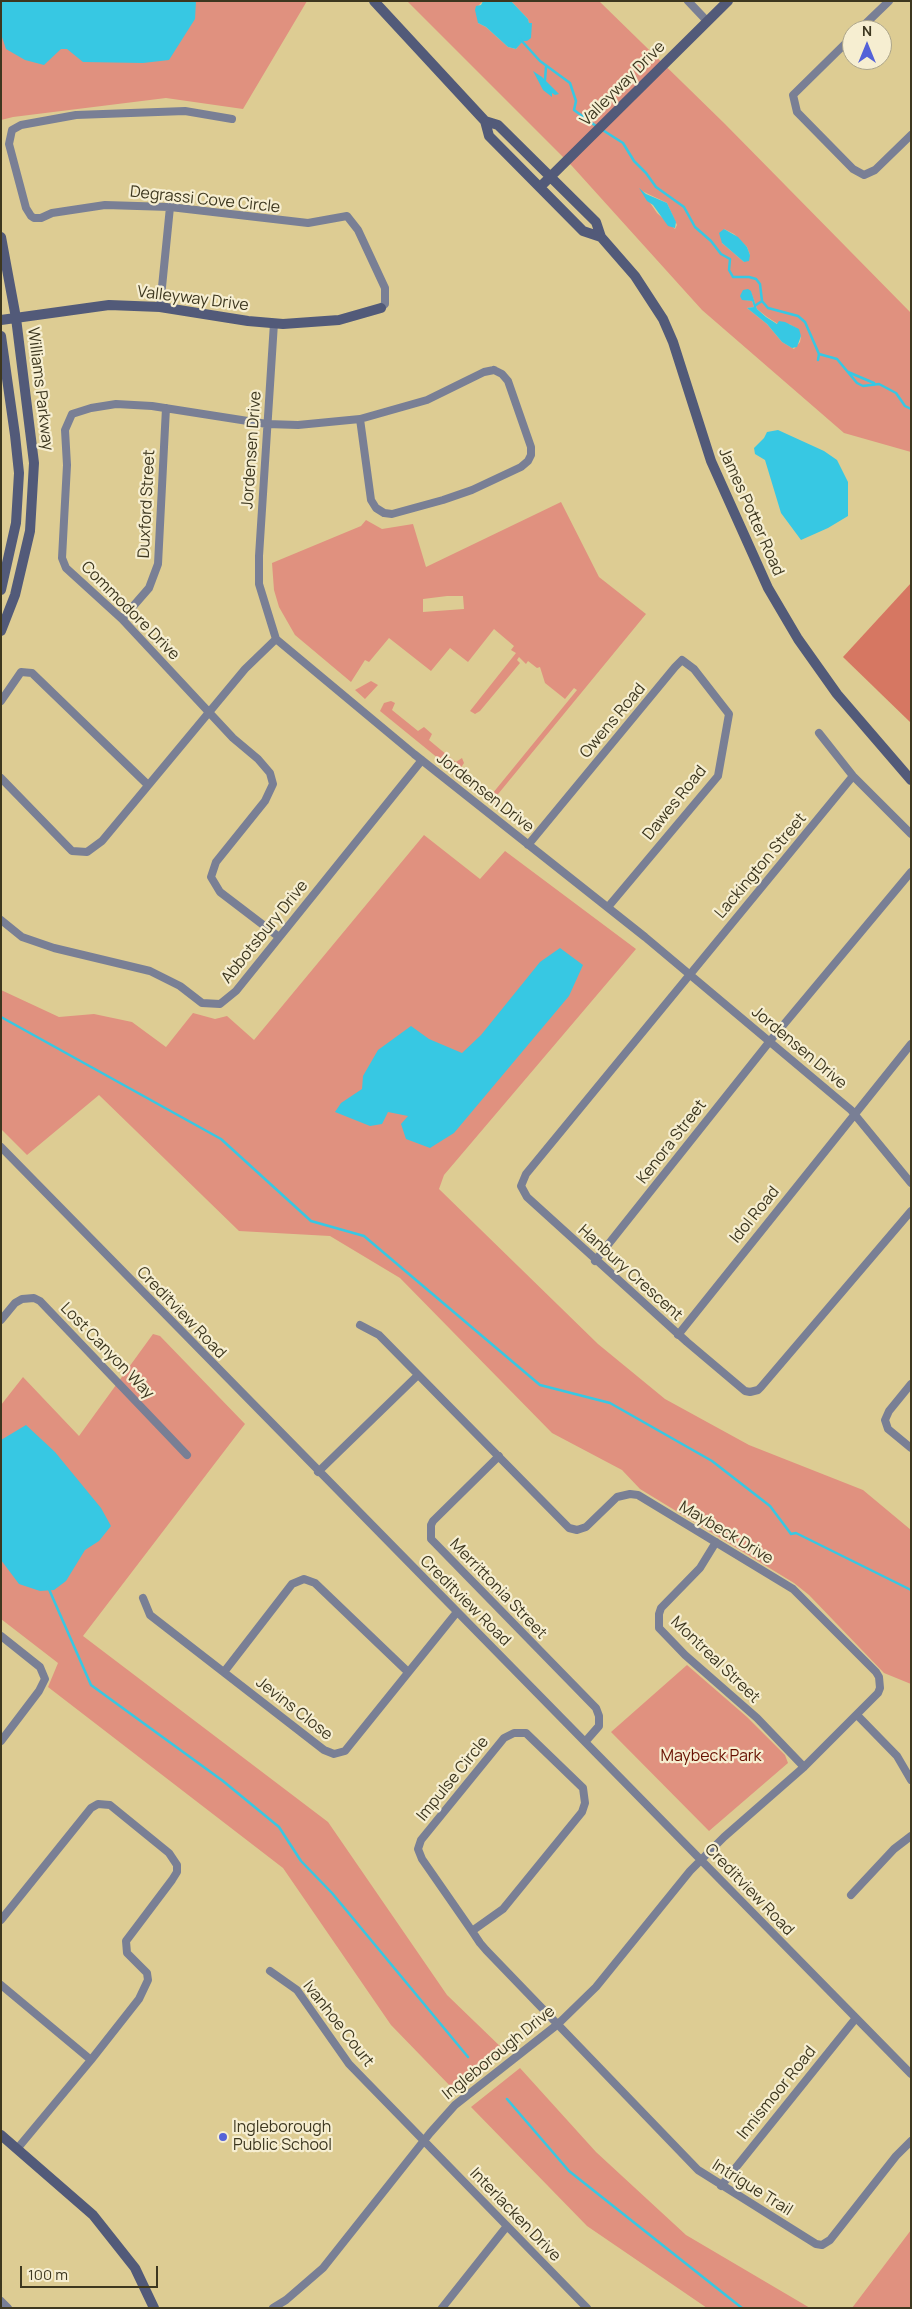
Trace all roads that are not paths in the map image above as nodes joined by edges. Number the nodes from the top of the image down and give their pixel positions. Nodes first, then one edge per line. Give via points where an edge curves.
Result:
1 (374, 1) edge
2 (688, 1) edge
3 (728, 1) edge
4 (889, 1) edge
5 (869, 20) edge
6 (707, 21) junction
7 (842, 47) edge
8 (232, 119) dead end
9 (485, 121) junction
10 (911, 135) edge
11 (551, 176) junction
12 (540, 188) junction
13 (170, 207) junction
14 (1, 237) edge
15 (601, 237) junction
16 (160, 307) junction
17 (381, 308) joint
18 (16, 318) junction
19 (1, 320) edge
20 (274, 323) junction
21 (1, 336) edge
22 (166, 408) junction
23 (360, 419) junction
24 (268, 424) junction
25 (1, 590) edge
26 (122, 619) junction
27 (1, 631) edge
28 (276, 639) junction
29 (1, 701) edge
30 (722, 703) joint
31 (208, 712) junction
32 (819, 733) dead end
33 (422, 760) junction
34 (854, 776) junction
35 (1, 778) edge
36 (911, 780) edge
37 (148, 785) junction
38 (911, 834) edge
39 (528, 844) junction
40 (911, 872) edge
41 (608, 907) junction
42 (1, 920) edge
43 (279, 937) junction
44 (689, 974) junction
45 (770, 1041) junction
46 (911, 1044) edge
47 (854, 1114) junction
48 (1, 1147) edge
49 (911, 1183) edge
50 (911, 1211) edge
51 (596, 1261) junction
52 (1, 1320) edge
53 (360, 1325) dead end
54 (678, 1335) junction
55 (418, 1375) junction
56 (911, 1384) edge
57 (911, 1448) edge
58 (187, 1455) dead end
59 (499, 1456) junction
60 (318, 1472) junction
61 (716, 1542) junction
62 (143, 1598) dead end
63 (457, 1612) junction
64 (1, 1636) edge
65 (224, 1672) junction
66 (408, 1672) junction
67 (857, 1715) junction
68 (1, 1740) edge
69 (585, 1742) junction
70 (804, 1767) junction
71 (911, 1780) edge
72 (911, 1836) edge
73 (701, 1860) junction
74 (851, 1895) dead end
75 (1, 1920) edge
76 (472, 1931) junction
77 (270, 1971) dead end
78 (1, 1985) edge
79 (856, 2018) junction
80 (558, 2024) junction
81 (91, 2060) junction
82 (911, 2074) edge
83 (1, 2135) edge
84 (424, 2141) junction
85 (911, 2141) edge
86 (17, 2149) junction
87 (721, 2186) junction
88 (507, 2226) junction
89 (1, 2302) edge
90 (8, 2308) edge
91 (154, 2308) edge
92 (273, 2308) edge
93 (442, 2308) edge
94 (587, 2308) edge

1 - 9 main road, James Potter Road
2 - 6 street
3 - 6 main road, Valleyway Drive
4 - 5 street
6 - 11 main road, Valleyway Drive
7 - 10 street via 793,95 797,112 853,169 864,175 875,170
8 - 13 street, Degrassi Cove Circle via 185,111 76,115 21,125 12,130 9,144 31,216 41,218 52,213 105,205
9 - 11 main road, James Potter Road via 498,125
9 - 12 main road, James Potter Road via 489,136
11 - 12 main road, Valleyway Drive
11 - 15 main road, James Potter Road via 596,222
12 - 15 main road, James Potter Road via 584,231
13 - 16 street
13 - 17 street, Degrassi Cove Circle via 308,223 347,216 358,230 386,288 385,304
14 - 18 main road, Williams Parkway
15 - 36 main road, James Potter Road via 635,276 663,319 683,368 711,461 768,588 798,639 837,694
16 - 18 main road, Valleyway Drive via 109,305
16 - 20 main road, Valleyway Drive
17 - 20 main road, Valleyway Drive via 338,320
18 - 19 main road, Valleyway Drive
18 - 27 main road, Williams Parkway via 32,433 33,494 24,562
20 - 24 street, Jordensen Drive
21 - 25 main road, Williams Parkway via 18,474 16,523
22 - 24 street, Commodore Drive
22 - 26 street, Duxford Street via 158,564 149,588
22 - 26 street, Commodore Drive via 116,404 90,408 72,414 64,430 67,465 62,558 66,568
23 - 23 street, Commodore Drive via 427,400 494,370 508,382 531,455 521,467 472,490 384,513 371,500
23 - 24 street, Commodore Drive via 298,425
24 - 28 street, Jordensen Drive via 259,584
26 - 31 street, Commodore Drive
28 - 31 street via 245,668
28 - 33 street, Jordensen Drive
29 - 37 street via 21,672 32,673
30 - 39 street, Owens Road via 694,668 682,660
30 - 41 street, Dawes Road via 729,714 718,776
31 - 37 street
31 - 43 street, Commodore Drive via 258,759 270,773 274,784 265,801 216,862 211,877 220,892
32 - 34 street
33 - 39 street, Jordensen Drive
33 - 43 street, Abbotsbury Drive
34 - 38 street
34 - 44 street, Lackington Street
35 - 37 street via 72,851 87,852 102,841
39 - 41 street, Jordensen Drive
40 - 45 street
41 - 44 street, Jordensen Drive
42 - 43 street, Abbotsbury Drive via 22,938 150,971 180,986 202,1003 220,1004 236,991
44 - 45 street, Jordensen Drive
44 - 51 street, Hanbury Crescent via 522,1180 521,1186 527,1197
45 - 47 street, Jordensen Drive
45 - 51 street, Kenora Street
46 - 47 street, Idol Road
47 - 49 street, Jordensen Drive
47 - 54 street, Idol Road
48 - 60 street, Creditview Road
50 - 54 street, Hanbury Crescent via 758,1390 745,1391
51 - 54 street, Hanbury Crescent
52 - 58 street, Lost Canyon Way via 15,1302 34,1298 40,1301
53 - 55 street, Maybeck Drive via 379,1335
55 - 59 street, Maybeck Drive
55 - 60 street
56 - 57 street via 885,1420 888,1429
59 - 61 street, Maybeck Drive via 573,1530 586,1527 617,1497 630,1494
59 - 69 street, Merrittonia Street via 433,1521 431,1539 596,1708 599,1726
60 - 63 street, Creditview Road
61 - 67 street, Maybeck Drive via 793,1589 876,1672 880,1683 878,1693
61 - 70 street, Montreal Street via 700,1568 661,1608 659,1628
62 - 65 street, Jevins Close via 150,1616
63 - 66 street, Jevins Close
63 - 69 street, Creditview Road
64 - 68 street via 40,1667 45,1679
65 - 66 street, Jevins Close via 324,1750 334,1754 350,1746
65 - 66 street via 292,1584 304,1579 315,1583
67 - 70 street, Maybeck Drive
67 - 71 street via 897,1756
69 - 73 street, Creditview Road
70 - 73 street, Maybeck Drive
72 - 74 street via 894,1849
73 - 79 street, Creditview Road
73 - 80 street, Ingleborough Drive via 596,1987
75 - 81 street via 91,1808 98,1804 110,1805 174,1859 177,1872 126,1941 128,1953 147,1973 145,1988
76 - 76 street, Impulse Circle via 422,1859 419,1844 504,1738 514,1732 526,1733 583,1788 586,1803 504,1909
76 - 80 street, Impulse Circle via 486,1950
77 - 84 street, Ivanhoe Court via 297,1990 349,2064
78 - 81 street
79 - 82 street, Creditview Road
79 - 87 street, Innismoor Road
80 - 84 street, Ingleborough Drive via 473,2089
80 - 87 street, Intrigue Trail via 698,2170
81 - 86 street
83 - 86 main road
84 - 88 street, Interlacken Drive
84 - 92 street, Ingleborough Drive via 323,2268
85 - 87 street, Intrigue Trail via 830,2240 822,2245
86 - 91 main road via 93,2214 135,2268
88 - 93 street
88 - 94 street, Interlacken Drive
89 - 90 street

